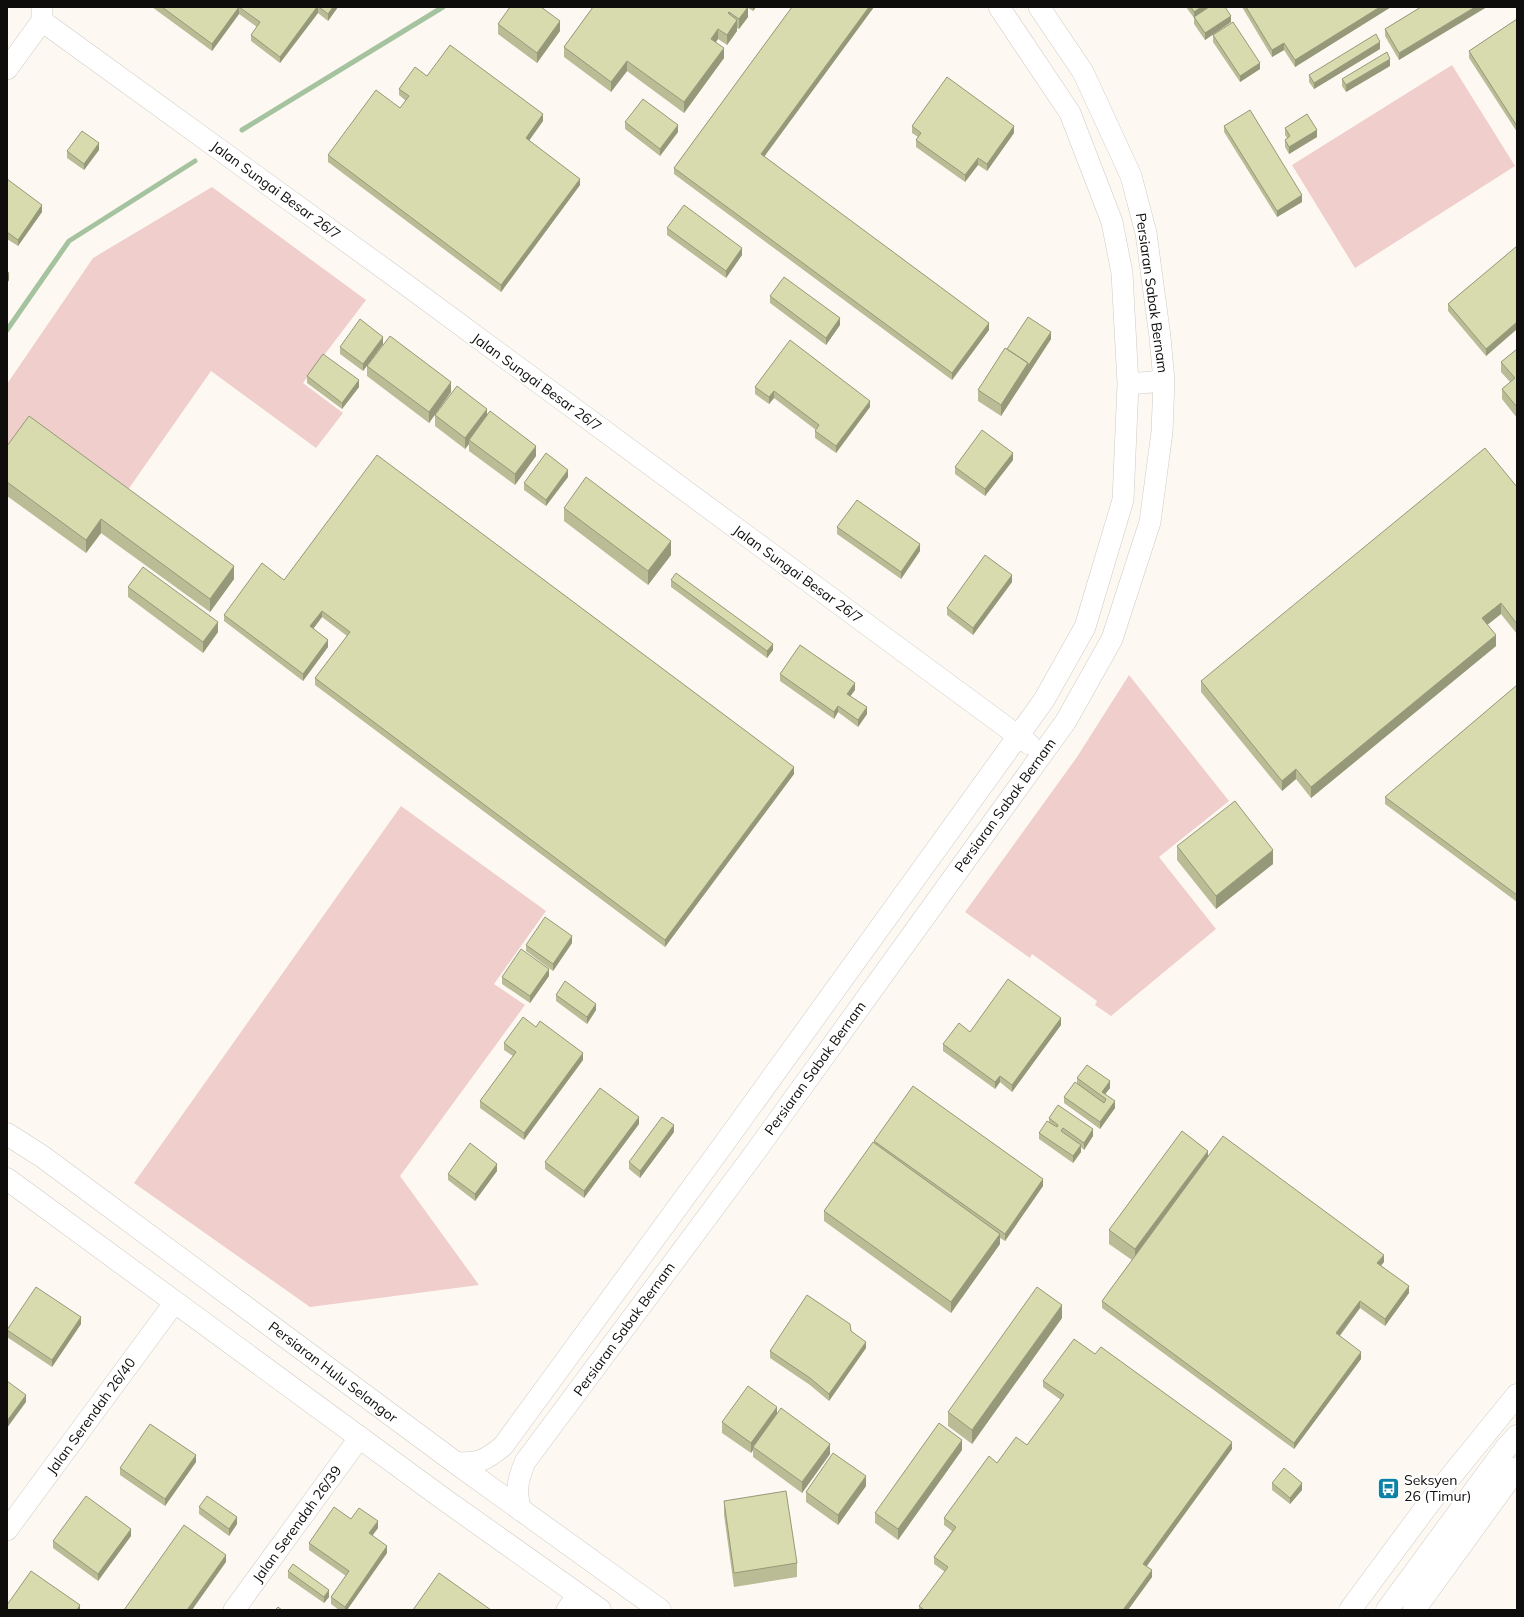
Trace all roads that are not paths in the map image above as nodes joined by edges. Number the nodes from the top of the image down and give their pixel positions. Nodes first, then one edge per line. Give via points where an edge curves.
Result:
1 (999, 7) edge
2 (1039, 7) edge
3 (42, 14) edge
4 (7, 69) edge
5 (1164, 381) junction
6 (1128, 384) junction
7 (1018, 736) junction
8 (1042, 754) junction
9 (7, 1134) edge
10 (7, 1179) edge
11 (175, 1302) junction
12 (1517, 1395) edge
13 (1517, 1436) edge
14 (360, 1437) junction
15 (456, 1464) junction
16 (1517, 1468) edge
17 (520, 1510) junction
18 (7, 1530) edge
19 (572, 1602) edge
20 (234, 1610) edge
21 (600, 1610) edge
22 (660, 1610) edge
23 (1350, 1610) edge
24 (1387, 1610) edge
25 (1414, 1610) edge

1 - 6 street, Persiaran Sabak Bernam via 1070,113 1112,222 1122,273
2 - 5 street, Persiaran Sabak Bernam via 1083,72 1131,176 1146,233
3 - 4 street
3 - 7 street, Jalan Sungai Besar 26/7
5 - 6 street
5 - 8 street, Persiaran Sabak Bernam via 1162,432 1150,522 1112,638 1066,721
6 - 7 street, Persiaran Sabak Bernam via 1123,500 1085,627 1044,700
7 - 8 street, Jalan Sungai Besar 26/7
7 - 15 street, Persiaran Sabak Bernam via 503,1446 488,1458 474,1463
8 - 17 street, Persiaran Sabak Bernam via 755,1151 525,1462 516,1494
9 - 15 main road, Persiaran Hulu Selangor via 42,1157
10 - 11 main road
11 - 14 main road
11 - 18 street, Jalan Serendah 26/40
12 - 23 main road via 1430,1502
13 - 24 main road
14 - 19 main road via 445,1500
14 - 20 street, Jalan Serendah 26/39
15 - 17 main road, Persiaran Hulu Selangor
16 - 25 main road
17 - 22 main road, Persiaran Hulu Selangor
19 - 21 main road

